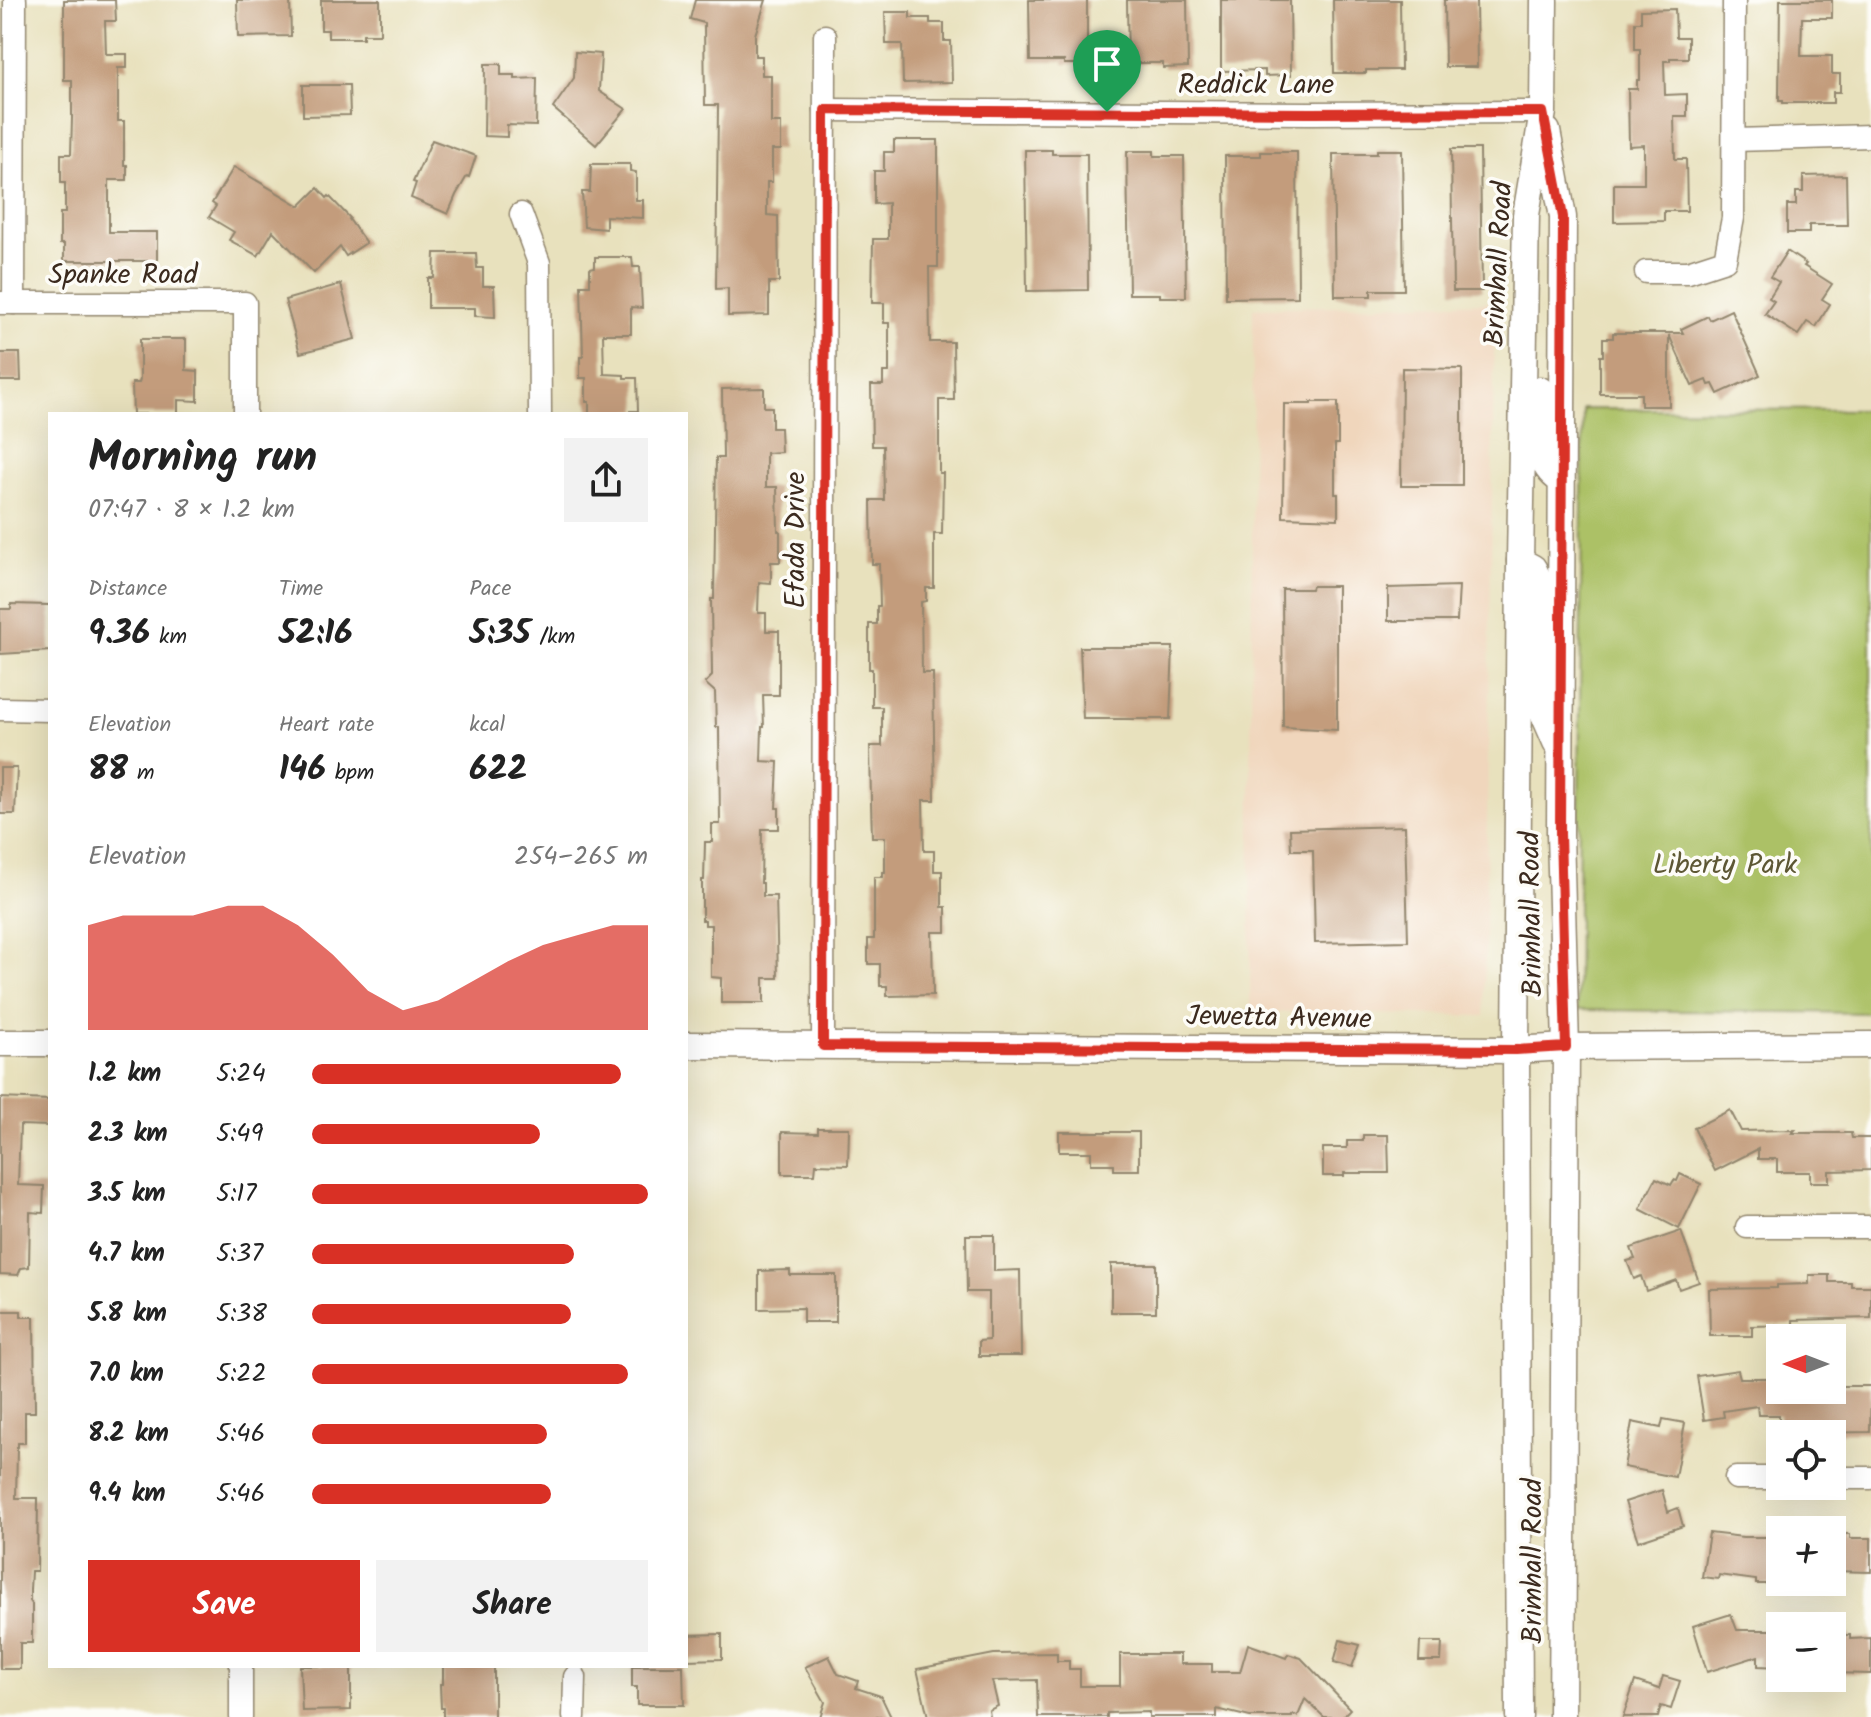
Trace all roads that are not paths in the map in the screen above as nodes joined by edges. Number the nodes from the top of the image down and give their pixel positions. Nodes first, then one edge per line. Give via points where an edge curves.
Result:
1 (15, 0) edge
2 (1544, 0) edge
3 (1734, 0) edge
4 (825, 36) dead end
5 (825, 110) junction
6 (1543, 112) junction
7 (1871, 136) edge
8 (1734, 140) junction
9 (521, 214) dead end
10 (1646, 272) dead end
11 (7, 303) edge
12 (1525, 306) junction
13 (245, 412) edge
14 (540, 412) edge
15 (1561, 480) junction
16 (1520, 561) junction
17 (0, 709) edge
18 (48, 710) edge
19 (1561, 752) junction
20 (0, 1043) edge
21 (48, 1043) edge
22 (688, 1045) edge
23 (1871, 1045) edge
24 (823, 1046) junction
25 (1566, 1047) junction
26 (1516, 1050) junction
27 (1747, 1227) dead end
28 (1871, 1227) edge
29 (1736, 1478) dead end
30 (1766, 1478) edge
31 (1846, 1478) edge
32 (1871, 1478) edge
33 (241, 1668) edge
34 (575, 1677) dead end
35 (241, 1717) edge
36 (574, 1717) edge
37 (1519, 1717) edge
38 (1562, 1717) edge

1 - 11 street
2 - 6 street, Brimhall Road
3 - 8 street
4 - 5 street, Efada Drive
5 - 6 street, Reddick Lane
5 - 24 street, Efada Drive
6 - 12 street, Brimhall Road via 1526,215
6 - 15 street, Brimhall Road via 1563,217
7 - 8 street
8 - 10 street via 1733,218 1725,260 1688,272
9 - 14 street via 539,263
11 - 13 street, Spanke Road via 245,303
12 - 15 street via 1538,336 1542,457
12 - 16 street, Brimhall Road
15 - 19 street, Brimhall Road
16 - 19 street via 1533,568 1541,585 1542,710
16 - 26 street, Brimhall Road
17 - 18 street
19 - 25 street, Brimhall Road
20 - 21 street
22 - 24 street, Jewetta Avenue
23 - 25 street, Jewetta Avenue
24 - 26 street, Jewetta Avenue
25 - 26 street, Jewetta Avenue
25 - 38 street, Brimhall Road
26 - 37 street, Brimhall Road
27 - 28 street
29 - 30 street
31 - 32 street
33 - 35 street
34 - 36 street

